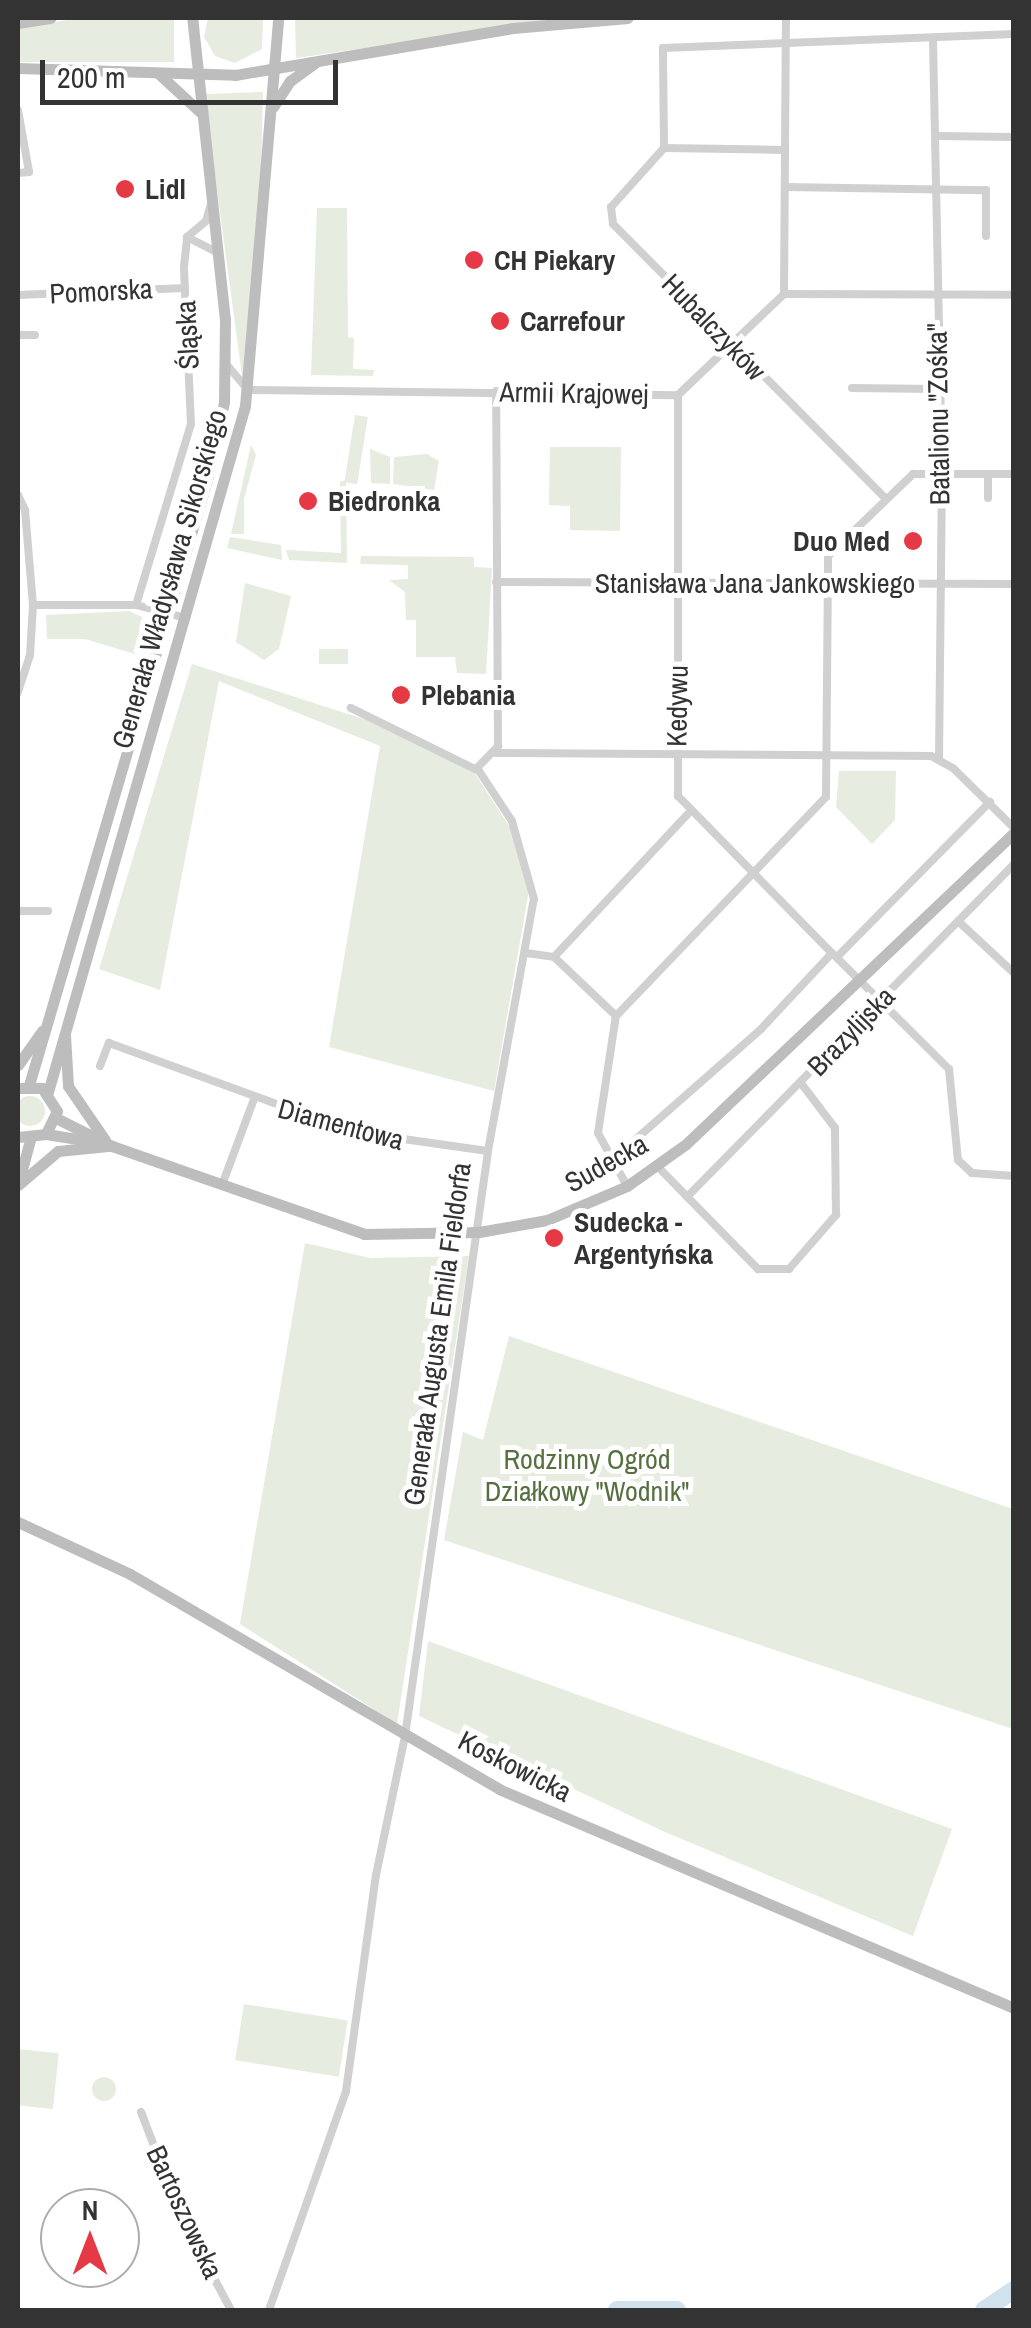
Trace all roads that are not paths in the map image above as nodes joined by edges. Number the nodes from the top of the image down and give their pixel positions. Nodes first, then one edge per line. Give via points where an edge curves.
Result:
1 (51, 18) edge
2 (192, 18) edge
3 (278, 18) edge
4 (628, 18) edge
5 (786, 18) edge
6 (18, 23) edge
7 (1014, 34) edge
8 (933, 40) junction
9 (786, 46) junction
10 (319, 60) junction
11 (18, 68) edge
12 (276, 68) junction
13 (155, 72) junction
14 (196, 74) junction
15 (272, 108) junction
16 (18, 110) edge
17 (201, 113) junction
18 (936, 136) junction
19 (1014, 137) edge
20 (664, 148) junction
21 (786, 150) junction
22 (18, 173) edge
23 (785, 188) junction
24 (938, 190) junction
25 (210, 196) junction
26 (986, 236) dead end
27 (187, 237) junction
28 (217, 252) junction
29 (185, 288) junction
30 (784, 294) junction
31 (18, 295) edge
32 (936, 295) junction
33 (1014, 295) edge
34 (18, 335) edge
35 (35, 335) dead end
36 (730, 344) junction
37 (226, 364) junction
38 (852, 388) dead end
39 (935, 389) junction
40 (248, 390) junction
41 (496, 391) junction
42 (678, 395) junction
43 (942, 473) junction
44 (988, 474) junction
45 (1014, 474) edge
46 (18, 495) edge
47 (885, 498) junction
48 (988, 498) dead end
49 (496, 582) junction
50 (679, 582) junction
51 (829, 584) junction
52 (940, 584) junction
53 (1014, 584) edge
54 (33, 605) junction
55 (136, 605) junction
56 (168, 613) junction
57 (186, 618) junction
58 (18, 693) edge
59 (351, 708) dead end
60 (496, 753) junction
61 (676, 754) junction
62 (826, 756) junction
63 (938, 758) junction
64 (476, 769) junction
65 (990, 802) junction
66 (688, 814) junction
67 (1014, 830) edge
68 (1014, 864) edge
69 (754, 877) junction
70 (18, 910) edge
71 (48, 911) dead end
72 (958, 921) junction
73 (526, 952) junction
74 (835, 955) junction
75 (554, 957) junction
76 (1014, 974) edge
77 (859, 979) junction
78 (880, 999) junction
79 (616, 1016) junction
80 (47, 1023) junction
81 (65, 1028) junction
82 (18, 1064) edge
83 (100, 1066) dead end
84 (801, 1083) junction
85 (23, 1086) edge
86 (48, 1092) junction
87 (254, 1099) junction
88 (56, 1118) junction
89 (46, 1134) junction
90 (24, 1138) edge
91 (112, 1146) junction
92 (488, 1151) junction
93 (611, 1161) junction
94 (658, 1166) junction
95 (1014, 1176) edge
96 (18, 1185) edge
97 (222, 1185) junction
98 (628, 1186) junction
99 (687, 1197) junction
100 (479, 1232) junction
101 (18, 1522) edge
102 (405, 1736) junction
103 (1014, 2008) edge
104 (141, 2112) dead end
105 (231, 2310) edge
106 (269, 2310) edge

1 - 6 street
2 - 14 street, Generała Władysława Sikorskiego
3 - 12 street, Generała Władysława Sikorskiego
4 - 10 street via 512,28
5 - 9 street
7 - 8 street
8 - 9 street
8 - 18 street, Batalionu "Zośka"
9 - 20 street via 663,48
9 - 21 street
10 - 12 street
10 - 15 street via 291,80
11 - 13 street
12 - 14 street
12 - 15 street, Generała Władysława Sikorskiego
13 - 14 street
13 - 17 street via 183,90
14 - 17 street, Generała Władysława Sikorskiego
15 - 40 street, Generała Władysława Sikorskiego
16 - 22 street via 29,172
17 - 25 street, Generała Władysława Sikorskiego
18 - 19 street
18 - 24 street, Batalionu "Zośka"
20 - 21 street
20 - 36 street, Hubalczyków via 610,207 613,224
21 - 23 street
23 - 24 street
23 - 30 street
24 - 26 street via 986,190
24 - 32 street, Batalionu "Zośka"
25 - 27 street, Śląska via 206,221
25 - 28 street, Generała Władysława Sikorskiego
27 - 28 street
27 - 29 street, Śląska
28 - 37 street, Generała Władysława Sikorskiego
29 - 31 street, Pomorska
29 - 55 street, Śląska via 191,424
30 - 32 street
30 - 36 street, Armii Krajowej
32 - 33 street
32 - 39 street, Batalionu "Zośka"
34 - 35 street
36 - 42 street, Armii Krajowej
36 - 47 street, Hubalczyków
37 - 40 street
37 - 56 street, Generała Władysława Sikorskiego via 214,457
38 - 39 street
39 - 43 street, Batalionu "Zośka"
40 - 41 street, Armii Krajowej
40 - 57 street, Generała Władysława Sikorskiego
41 - 42 street, Armii Krajowej
41 - 49 street
42 - 50 street, Kedywu
43 - 44 street
43 - 47 street via 912,474
43 - 52 street, Batalionu "Zośka"
44 - 45 street
44 - 48 street
46 - 54 street
47 - 51 street via 831,552
49 - 50 street, Stanisława Jana Jankowskiego
49 - 60 street
50 - 51 street, Stanisława Jana Jankowskiego
50 - 61 street, Kedywu
51 - 52 street, Stanisława Jana Jankowskiego
51 - 62 street
52 - 53 street, Stanisława Jana Jankowskiego
52 - 63 street, Batalionu "Zośka"
54 - 55 street
54 - 58 street via 30,654
55 - 56 street
56 - 57 street
56 - 80 street, Generała Władysława Sikorskiego
57 - 81 street, Generała Władysława Sikorskiego
59 - 64 street, Generała Augusta Emila Fieldorfa
60 - 61 street
60 - 64 street
61 - 62 street
61 - 66 street, Kedywu via 676,789
62 - 63 street
62 - 69 street via 824,805
63 - 65 street
64 - 73 street, Generała Augusta Emila Fieldorfa via 512,822 530,870 534,899
65 - 67 street
65 - 74 street
66 - 69 street
66 - 75 street
67 - 77 street, Sudecka
68 - 72 street, Brazylijska
69 - 74 street
69 - 79 street
70 - 71 street
72 - 76 street
72 - 78 street, Brazylijska
73 - 75 street
73 - 92 street, Generała Augusta Emila Fieldorfa
74 - 77 street
74 - 93 street via 762,1029
75 - 79 street
77 - 78 street
77 - 94 street, Sudecka
78 - 84 street, Brazylijska
78 - 95 street via 949,1069 958,1160 972,1173
79 - 93 street via 598,1133
80 - 82 street
80 - 85 street, Generała Władysława Sikorskiego
81 - 86 street, Generała Władysława Sikorskiego
81 - 91 street via 68,1086
83 - 87 street, Diamentowa via 109,1043
84 - 99 street, Brazylijska
84 - 99 street via 835,1128 836,1215 789,1269 770,1273
85 - 86 street
86 - 88 street
87 - 92 street, Diamentowa via 388,1141
87 - 97 street, Diamentowa
88 - 89 street
88 - 91 street, Sudecka
89 - 90 street
89 - 91 street, Sudecka
90 - 96 street
91 - 96 street via 58,1151
91 - 97 street, Sudecka
92 - 100 street, Generała Augusta Emila Fieldorfa
93 - 98 street
94 - 98 street, Sudecka
94 - 99 street
97 - 100 street, Sudecka via 364,1234
98 - 100 street, Sudecka via 547,1220
100 - 102 street, Generała Augusta Emila Fieldorfa
101 - 102 street, Koskowicka via 130,1574
102 - 103 street, Koskowicka via 601,1836
102 - 106 street, Generała Augusta Emila Fieldorfa via 369,1920 346,2091
104 - 105 street, Bartoszowska via 181,2216

